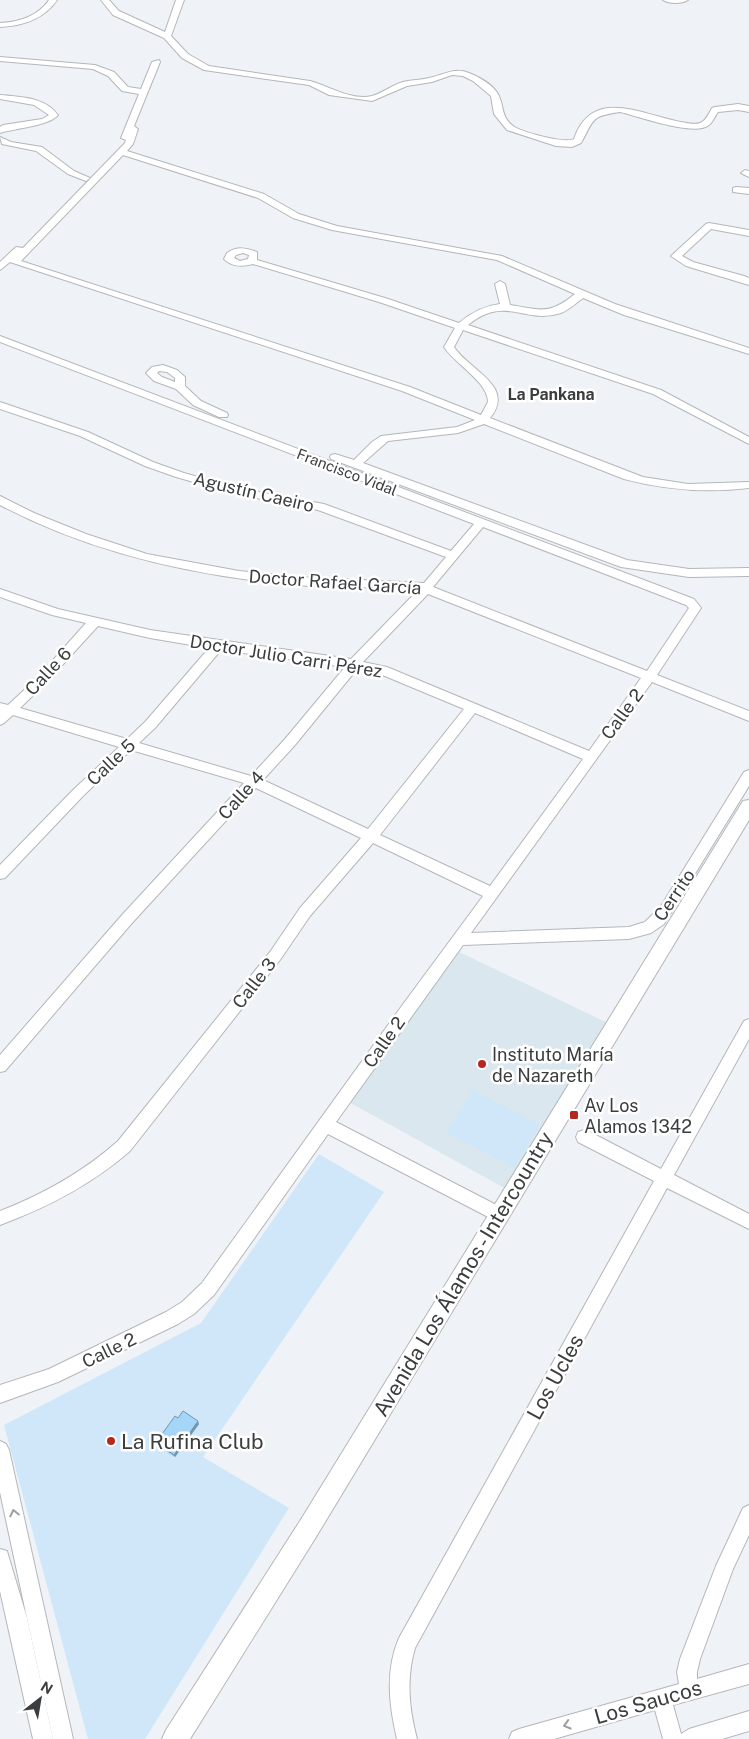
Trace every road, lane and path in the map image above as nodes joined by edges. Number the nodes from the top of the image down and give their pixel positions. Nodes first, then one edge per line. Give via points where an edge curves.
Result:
1 (53, 0) edge
2 (105, 0) edge
3 (180, 0) edge
4 (667, 0) edge
5 (684, 0) edge
6 (0, 23) edge
7 (167, 36) junction
8 (0, 55) edge
9 (0, 59) edge
10 (10, 59) junction
11 (156, 62) dead end
12 (142, 92) junction
13 (0, 97) edge
14 (749, 109) edge
15 (0, 130) edge
16 (134, 130) dead end
17 (0, 140) edge
18 (121, 152) junction
19 (86, 178) junction
20 (736, 190) dead end
21 (749, 191) edge
22 (749, 233) edge
23 (252, 261) dead end
24 (15, 262) junction
25 (0, 267) edge
26 (0, 277) edge
27 (749, 283) edge
28 (500, 284) dead end
29 (582, 294) junction
30 (506, 307) junction
31 (461, 326) junction
32 (0, 340) edge
33 (749, 351) edge
34 (180, 386) dead end
35 (0, 405) edge
36 (484, 420) junction
37 (749, 441) edge
38 (355, 465) junction
39 (749, 485) edge
40 (0, 500) edge
41 (482, 523) junction
42 (452, 556) junction
43 (749, 572) edge
44 (426, 588) junction
45 (0, 593) edge
46 (694, 605) joint
47 (95, 621) junction
48 (218, 645) junction
49 (354, 664) junction
50 (649, 677) junction
51 (473, 707) junction
52 (5, 709) edge
53 (749, 716) edge
54 (0, 720) edge
55 (129, 745) junction
56 (591, 757) junction
57 (749, 775) edge
58 (253, 781) junction
59 (749, 806) edge
60 (371, 836) junction
61 (0, 874) edge
62 (493, 894) junction
63 (460, 939) junction
64 (749, 1025) edge
65 (0, 1066) edge
66 (326, 1125) junction
67 (584, 1137) dead end
68 (665, 1180) junction
69 (500, 1215) junction
70 (0, 1218) edge
71 (749, 1222) edge
72 (0, 1394) edge
73 (0, 1450) edge
74 (749, 1514) edge
75 (22, 1550) junction
76 (0, 1561) edge
77 (34, 1650) junction
78 (749, 1674) edge
79 (689, 1690) junction
80 (661, 1698) junction
81 (749, 1721) edge
82 (43, 1739) edge
83 (62, 1739) edge
84 (175, 1739) edge
85 (407, 1739) edge
86 (518, 1739) edge
87 (673, 1739) edge
88 (689, 1739) edge

1 - 6 street via 45,12 23,20
2 - 7 street via 116,13
3 - 7 street
4 - 5 street
7 - 14 street via 185,56 208,68 310,83 332,93 356,98 372,99 405,84 451,73 464,74 490,89 495,96 498,114 510,128 556,143 578,141 582,128 591,118 620,109 697,127 704,126 716,110
8 - 10 street
9 - 10 street
10 - 12 street via 95,67 111,74 125,89
11 - 12 street
12 - 19 street via 123,142
13 - 15 street via 36,103 54,114 47,121 12,124
16 - 18 street via 130,142
17 - 19 street via 40,149 65,170
18 - 24 street
18 - 29 street via 265,197 293,215 335,228 499,258
19 - 25 street
20 - 21 street
22 - 27 street via 708,226 676,254 688,264 726,273
23 - 31 street
24 - 26 street
24 - 36 street via 406,389
28 - 30 street
29 - 30 street via 557,311
29 - 33 street
30 - 31 street via 479,312
31 - 36 street via 449,347 492,395 494,404
31 - 37 street via 663,394
32 - 41 street, Francisco Vidal
34 - 38 street via 205,407
35 - 42 street, Agustín Caeiro via 84,434 180,475 236,492 320,507
36 - 38 street via 455,431 386,438
36 - 39 street via 638,480 704,488
38 - 43 street via 625,564 689,573
40 - 44 street, Doctor Rafael García via 82,537 174,563 239,575
41 - 42 street, Calle 4
41 - 46 street, Francisco Vidal
42 - 44 street, Calle 4
44 - 49 street, Calle 4
44 - 50 street, Doctor Rafael García
45 - 47 street, Doctor Julio Carri Pérez
46 - 50 street, Calle 2 via 694,611
47 - 48 street, Doctor Julio Carri Pérez
47 - 52 street, Calle 6 via 52,669
48 - 49 street, Doctor Julio Carri Pérez
48 - 55 street, Calle 5
49 - 51 street, Doctor Julio Carri Pérez via 405,678
49 - 58 street, Calle 4 via 290,742
50 - 53 street, Doctor Rafael García
50 - 56 street, Calle 2
51 - 56 street, Doctor Julio Carri Pérez
51 - 60 street, Calle 3
52 - 54 street, Calle 6
52 - 55 street
55 - 58 street
55 - 61 street, Calle 5
56 - 62 street, Calle 2
57 - 63 street, Cerrito via 666,910 648,929 619,934
58 - 60 street
58 - 65 street, Calle 4 via 127,919
59 - 69 main road, Avenida Los Álamos - Intercountry
60 - 62 street
60 - 70 street, Calle 3 via 305,912 275,956 124,1146 96,1171 71,1187
62 - 63 street, Calle 2
63 - 66 street, Calle 2
64 - 68 street, Los Ucles
66 - 69 street
66 - 72 street, Calle 2 via 219,1274 188,1308 74,1367
67 - 68 street
68 - 71 street
68 - 85 street, Los Ucles via 406,1645 400,1664 398,1695
69 - 84 main road, Avenida Los Álamos - Intercountry
75 -> 73 street
74 - 79 street via 725,1566 690,1659 687,1672
75 - 76 street
75 - 77 street
76 - 77 street
77 - 82 street
77 - 83 street
78 - 79 street, Los Saucos
79 - 80 street, Los Saucos
80 -> 86 street, Los Saucos
80 - 87 street
81 - 88 street

